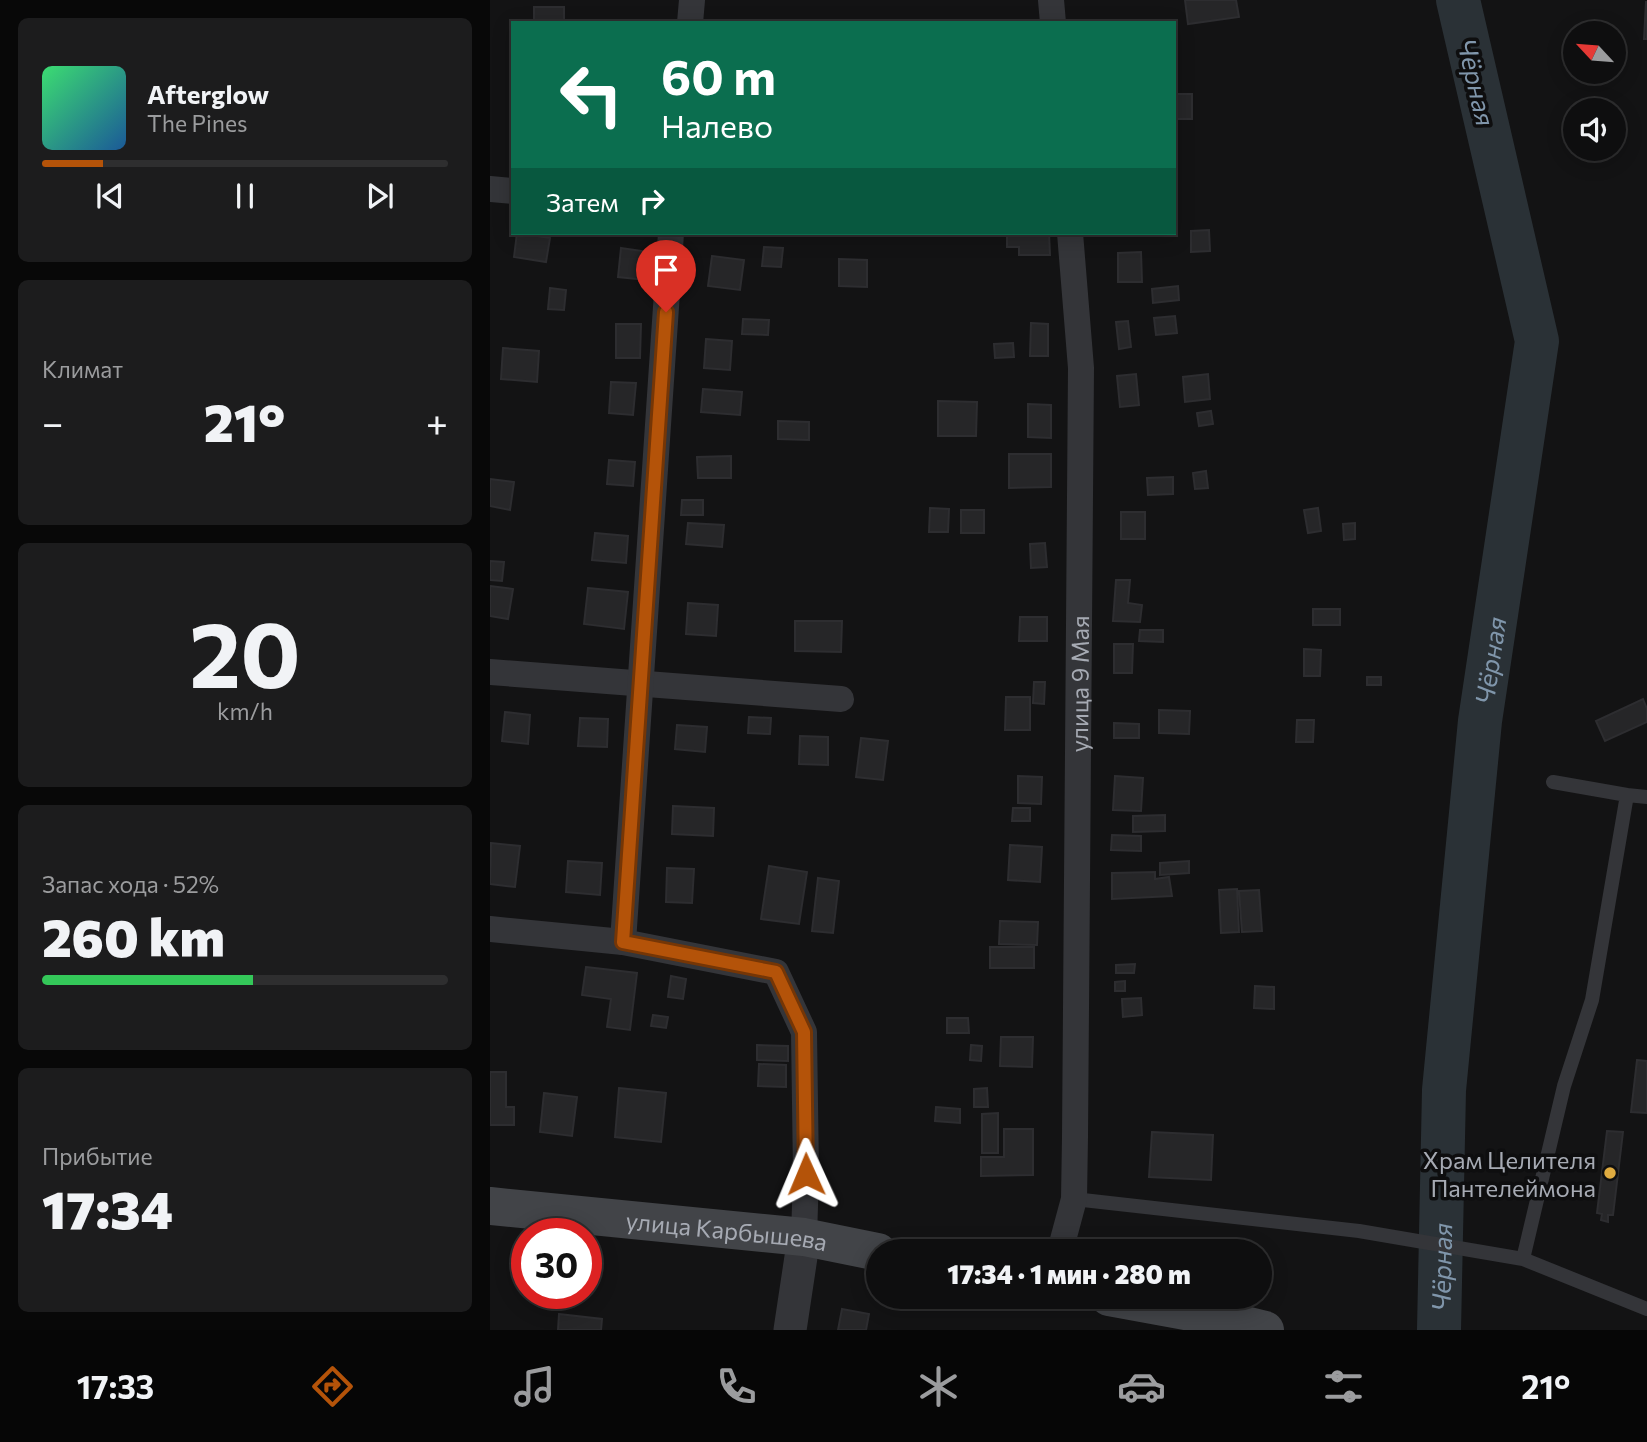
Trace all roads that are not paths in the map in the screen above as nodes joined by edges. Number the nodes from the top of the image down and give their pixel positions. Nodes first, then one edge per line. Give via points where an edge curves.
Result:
1 (692, 0) edge
2 (1051, 0) edge
3 (690, 21) edge
4 (1053, 21) edge
5 (490, 188) edge
6 (511, 191) edge
7 (671, 235) edge
8 (1070, 235) edge
9 (490, 672) edge
10 (641, 684) junction
11 (841, 699) dead end
12 (1553, 782) dead end
13 (1627, 795) junction
14 (1647, 797) edge
15 (490, 929) edge
16 (623, 942) junction
17 (1074, 1199) junction
18 (490, 1206) edge
19 (804, 1237) junction
20 (1063, 1239) edge
21 (866, 1250) edge
22 (1523, 1259) junction
23 (1150, 1309) edge
24 (1647, 1309) edge
25 (1195, 1322) edge
26 (790, 1330) edge
27 (1265, 1330) edge

1 - 3 street
2 - 4 street
5 - 6 street
7 - 10 street
8 - 17 street, улица 9 Мая via 1081,368
9 - 10 street
10 - 11 street
10 - 16 street
12 - 13 lane
13 - 14 lane
13 - 22 lane via 1592,1000 1564,1086
15 - 16 street
16 - 19 street via 776,972 804,1032
17 - 20 street, улица 9 Мая
17 - 22 lane via 1359,1231
18 - 19 main road, улица Карбышева
19 - 21 main road, улица Карбышева
19 - 26 street
22 - 24 lane
23 - 25 main road
25 - 27 main road

